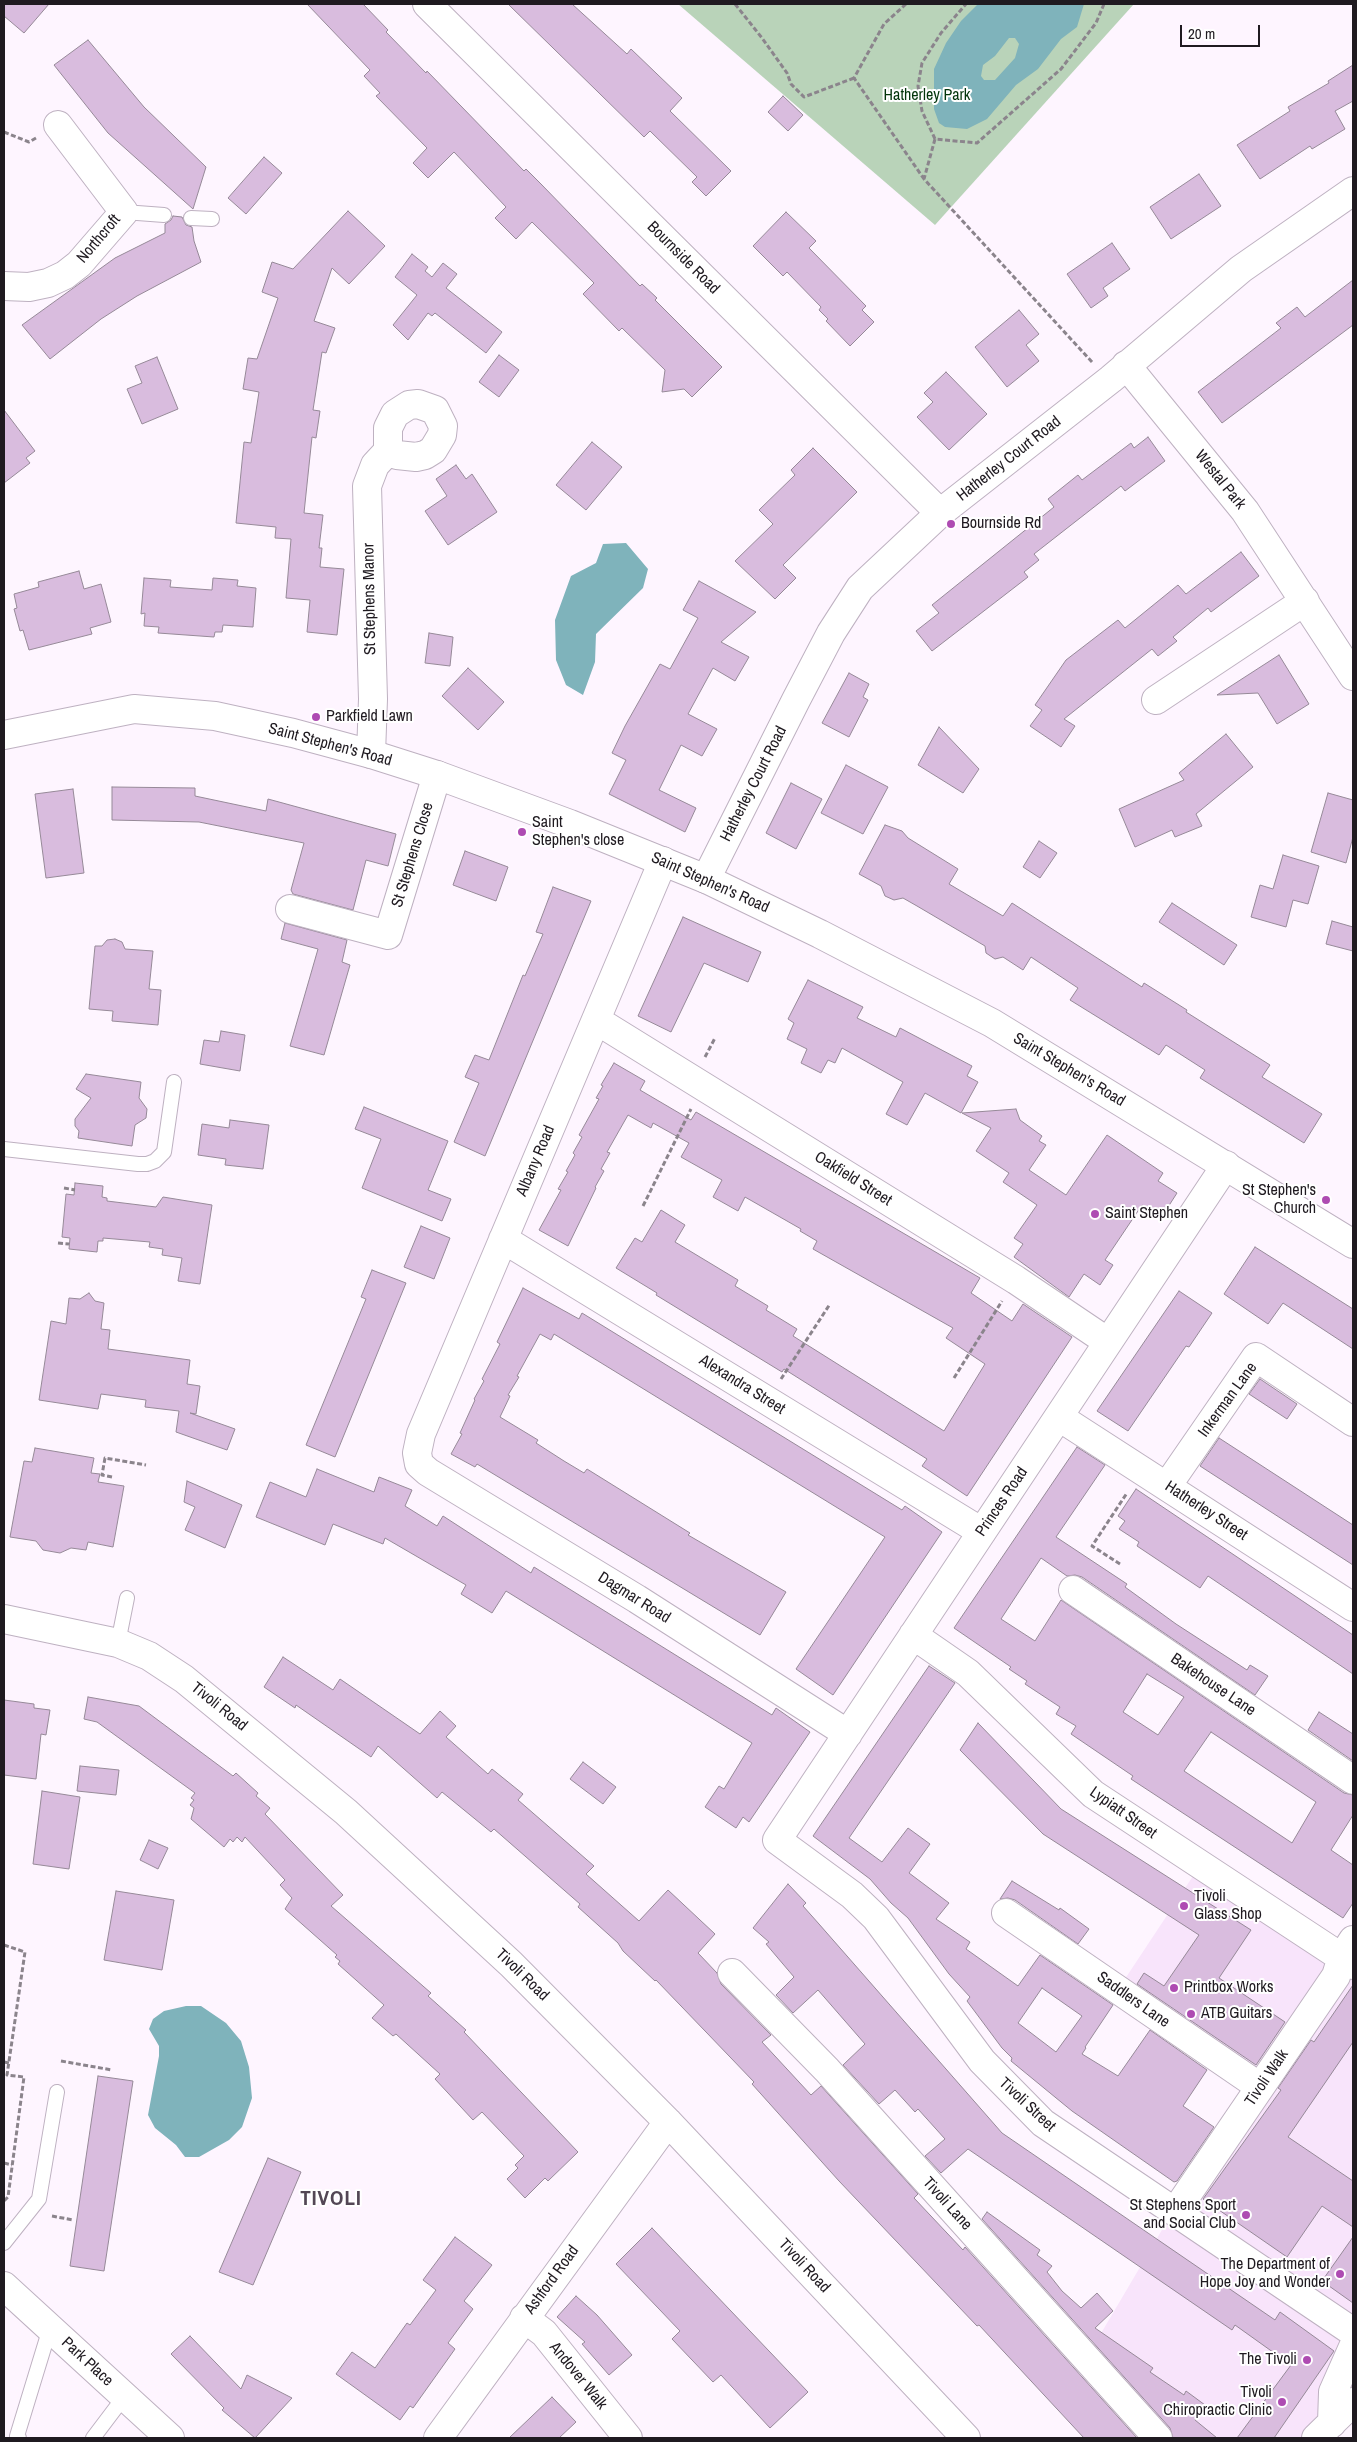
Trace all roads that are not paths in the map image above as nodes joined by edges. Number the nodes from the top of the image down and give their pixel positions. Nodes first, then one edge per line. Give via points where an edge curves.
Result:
1 (427, 4) edge
2 (58, 125) dead end
3 (1353, 191) edge
4 (124, 212) junction
5 (164, 215) dead end
6 (191, 218) dead end
7 (212, 219) dead end
8 (4, 286) edge
9 (1119, 372) junction
10 (388, 451) dead end
11 (940, 513) junction
12 (1305, 601) junction
13 (1353, 676) edge
14 (1156, 700) dead end
15 (4, 735) edge
16 (371, 754) junction
17 (437, 775) junction
18 (663, 861) junction
19 (706, 879) junction
20 (290, 909) dead end
21 (596, 1020) junction
22 (174, 1082) dead end
23 (4, 1149) edge
24 (1226, 1165) junction
25 (503, 1238) junction
26 (1353, 1244) edge
27 (1108, 1342) junction
28 (1059, 1417) junction
29 (1353, 1422) edge
30 (419, 1464) joint
31 (1167, 1486) junction
32 (982, 1532) junction
33 (1073, 1590) dead end
34 (127, 1598) dead end
35 (1353, 1607) edge
36 (4, 1619) edge
37 (913, 1635) junction
38 (118, 1643) junction
39 (848, 1734) junction
40 (1353, 1780) edge
41 (777, 1840) joint
42 (1006, 1913) dead end
43 (1349, 1954) edge
44 (732, 1973) dead end
45 (1260, 2087) junction
46 (57, 2092) dead end
47 (668, 2122) junction
48 (1175, 2212) junction
49 (4, 2243) edge
50 (4, 2286) edge
51 (524, 2318) junction
52 (50, 2328) junction
53 (1353, 2332) edge
54 (1353, 2347) edge
55 (124, 2397) junction
56 (1353, 2402) edge
57 (1324, 2431) edge
58 (20, 2438) edge
59 (93, 2438) edge
60 (170, 2438) edge
61 (438, 2438) edge
62 (628, 2438) edge
63 (966, 2438) edge
64 (1158, 2438) edge

1 - 11 street, Bournside Road
2 - 4 street, Northcroft
3 - 9 street, Hatherley Court Road via 1241,269
4 - 5 lane
4 - 8 street, Northcroft via 65,276 29,287
6 - 7 lane
9 - 11 street, Hatherley Court Road
9 - 12 street, Westal Park via 1245,510
10 - 16 street, St Stephens Manor via 375,465 367,486 373,700
11 - 19 street, Hatherley Court Road via 860,588 831,633
12 - 13 street, Westal Park
12 - 14 street
15 - 16 street, Saint Stephen's Road via 134,709 215,716
16 - 17 street, Saint Stephen's Road
17 - 18 street, Saint Stephen's Road
17 - 20 street, St Stephens Close via 388,935
18 - 19 street, Saint Stephen's Road
18 - 21 street, Albany Road
19 - 24 street, Saint Stephen's Road via 992,1023
21 - 25 street, Albany Road
21 - 27 street, Oakfield Street via 702,1072
22 - 23 lane via 164,1152 155,1161 138,1164
24 - 26 street, Saint Stephen's Road
24 - 27 street, Princes Road
25 - 30 street, Albany Road via 421,1434 417,1453
25 - 32 street, Alexandra Street
27 - 28 street, Princes Road
28 - 31 street, Hatherley Street
28 - 32 street, Princes Road
29 - 31 street, Inkerman Lane via 1256,1357
30 - 39 street, Dagmar Road
31 - 35 street, Hatherley Street
32 - 37 street, Princes Road
33 - 40 street, Bakehouse Lane
34 - 38 lane
36 - 38 street, Tivoli Road
37 - 39 street, Princes Road
37 - 43 street, Lypiatt Street via 968,1674 1093,1794
38 - 47 street, Tivoli Road via 149,1656 184,1679 346,1812 511,1964
39 - 41 street, Princes Road
41 - 48 street, Tivoli Street via 852,1895 876,1918 982,2061 1043,2123
42 - 45 street, Saddlers Lane
43 - 45 street, Tivoli Walk
44 - 64 street, Tivoli Lane via 827,2070
45 - 48 street, Tivoli Walk
46 - 49 lane via 39,2199
47 - 51 street, Ashford Road
47 - 63 street, Tivoli Road
48 - 53 street, Tivoli Street
50 - 52 street, Park Place
51 - 61 street, Ashford Road
51 - 62 street, Andover Walk via 544,2333
52 - 55 street, Park Place
52 - 58 lane via 17,2436
54 - 57 street via 1334,2392
55 - 59 lane
55 - 60 street, Park Place
56 - 57 street

